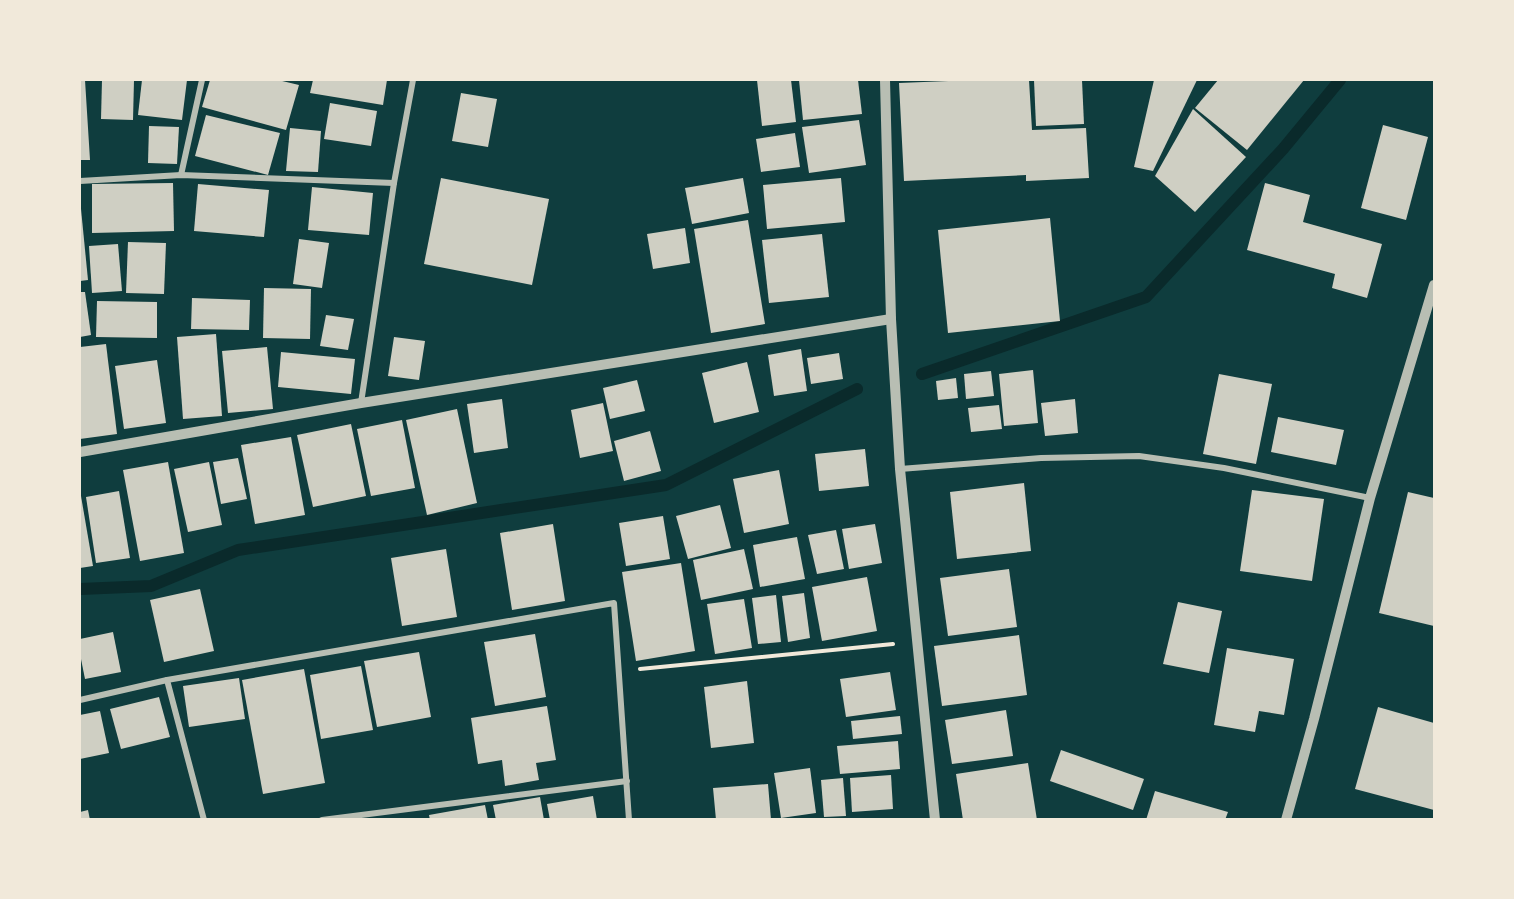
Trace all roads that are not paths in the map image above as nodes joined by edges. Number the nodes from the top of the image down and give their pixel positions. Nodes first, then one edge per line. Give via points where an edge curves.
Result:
1 (202, 80) edge
2 (413, 80) edge
3 (885, 80) edge
4 (181, 175) junction
5 (80, 181) edge
6 (394, 183) junction
7 (1434, 285) edge
8 (891, 319) junction
9 (361, 403) junction
10 (80, 452) edge
11 (900, 469) junction
12 (1370, 498) junction
13 (167, 680) junction
14 (80, 700) edge
15 (627, 781) junction
16 (204, 819) edge
17 (322, 819) edge
18 (629, 819) edge
19 (935, 819) edge
20 (1286, 819) edge

1 - 4 street
2 - 6 street
3 - 8 street
4 - 5 street
4 - 6 street
6 - 9 street
7 - 12 street
8 - 9 street
8 - 11 street
9 - 10 street
11 - 12 street via 1041,458 1139,456 1224,468
11 - 19 street
12 - 20 street
13 - 14 street
13 - 15 street via 614,603
13 - 16 street
15 - 17 street
15 - 18 street

